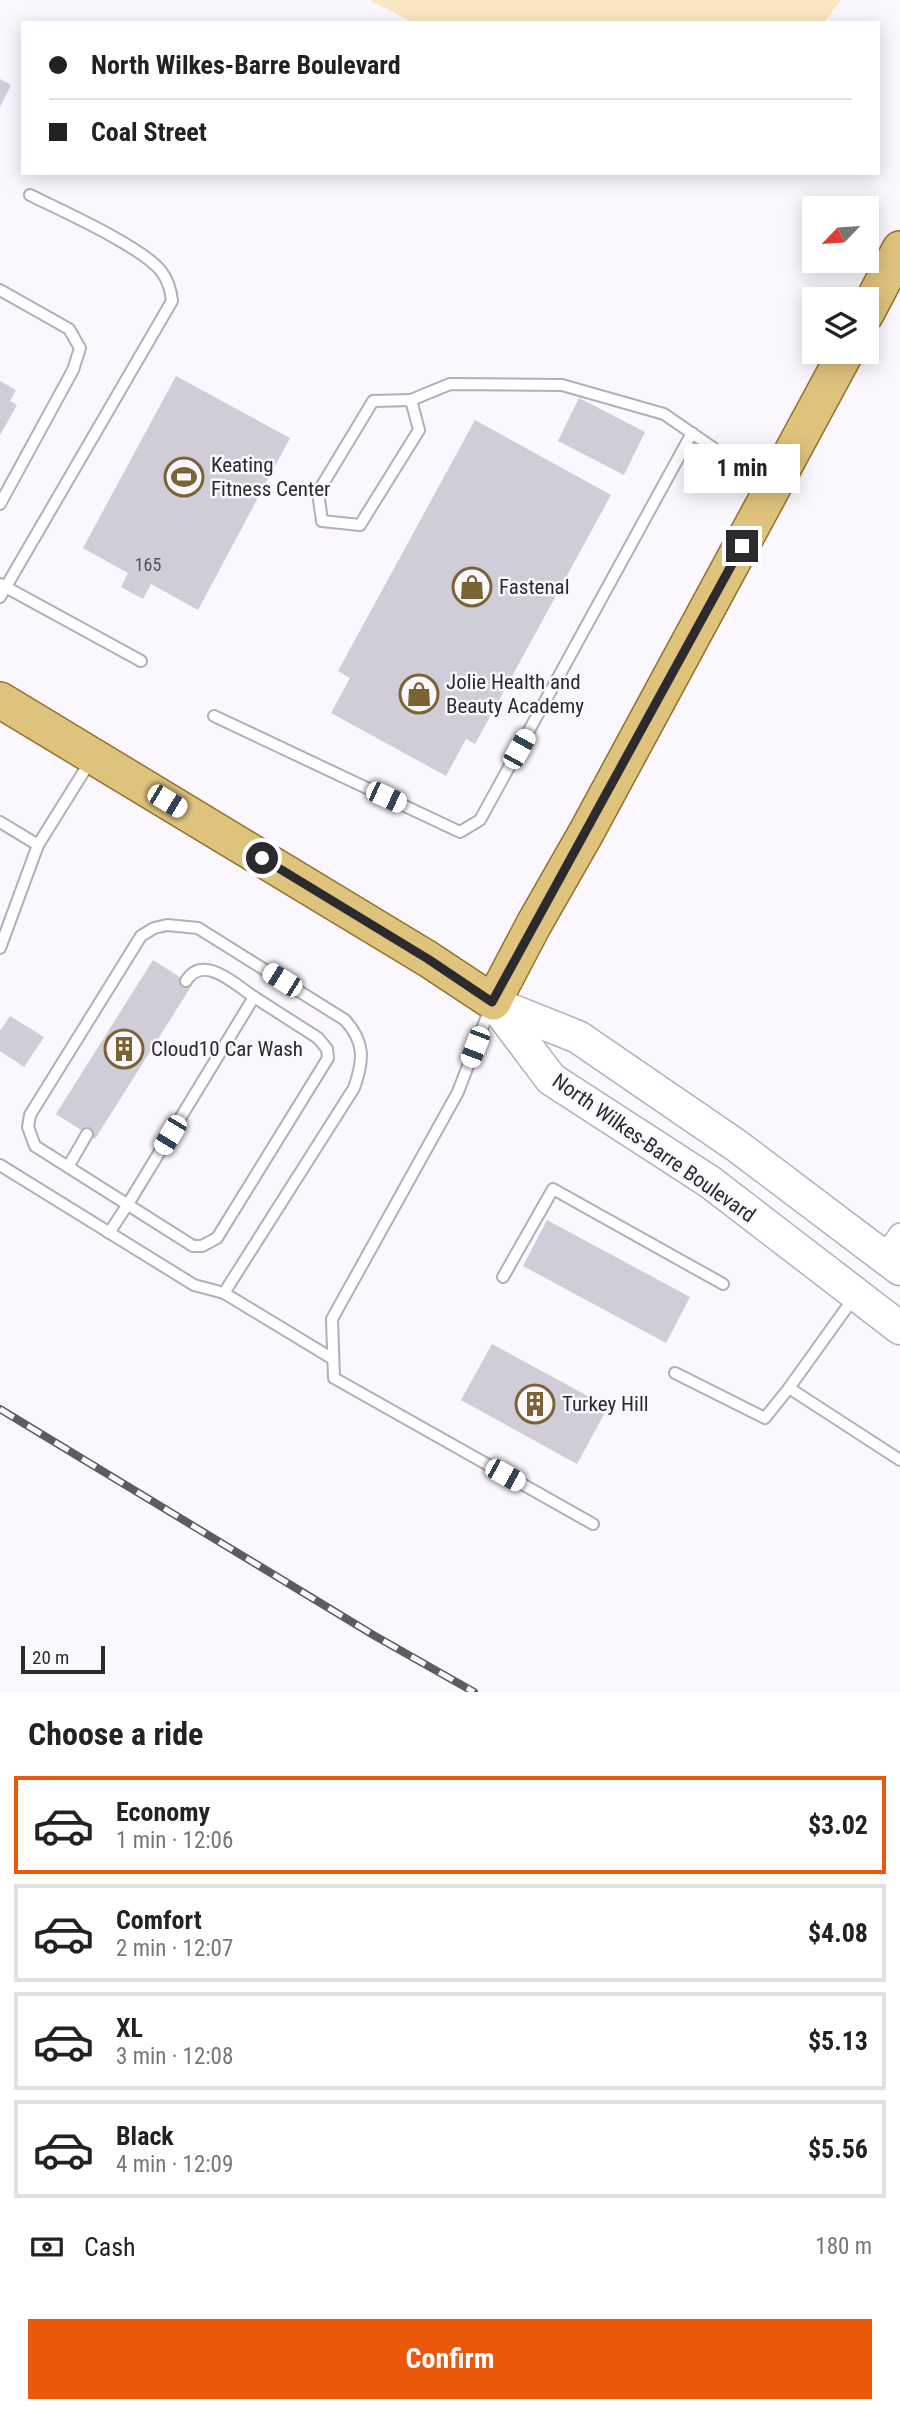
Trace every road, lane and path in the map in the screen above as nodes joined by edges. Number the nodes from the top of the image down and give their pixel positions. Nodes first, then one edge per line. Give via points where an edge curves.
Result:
1 (30, 195) dead end
2 (900, 249) edge
3 (879, 289) edge
4 (0, 290) edge
5 (840, 364) edge
6 (411, 400) junction
7 (692, 433) junction
8 (773, 489) junction
9 (0, 504) edge
10 (2, 590) edge
11 (141, 661) dead end
12 (0, 700) edge
13 (214, 716) dead end
14 (92, 757) junction
15 (0, 822) edge
16 (38, 845) junction
17 (0, 948) edge
18 (186, 981) dead end
19 (254, 997) junction
20 (492, 1002) junction
21 (87, 1134) dead end
22 (0, 1166) edge
23 (68, 1167) junction
24 (128, 1204) junction
25 (110, 1233) junction
26 (895, 1253) edge
27 (503, 1277) dead end
28 (723, 1284) dead end
29 (224, 1293) junction
30 (856, 1295) junction
31 (900, 1328) edge
32 (333, 1359) junction
33 (675, 1373) dead end
34 (789, 1388) junction
35 (900, 1460) edge
36 (593, 1524) dead end

1 - 10 lane via 134,250 160,270 172,301
2 - 3 main road
4 - 9 lane via 69,329 80,348 73,370
5 - 8 main road
6 - 6 lane via 373,401 318,492 322,521 360,525 419,430
6 - 7 lane via 450,384 562,385 664,414
7 - 8 lane
7 - 13 lane via 480,820 460,832
8 - 20 main road
10 - 11 lane
12 - 14 main road, North Wilkes-Barre Boulevard
14 - 16 lane
14 - 20 main road, North Wilkes-Barre Boulevard
15 - 16 lane
16 - 17 lane
18 - 19 lane via 196,971 218,972
19 - 24 lane
19 - 24 lane via 318,1038 328,1058 211,1243 193,1246
20 - 26 main road, North Wilkes-Barre Boulevard via 578,1037
20 - 30 main road, North Wilkes-Barre Boulevard via 551,1079 710,1182
20 - 32 lane via 458,1091 332,1319
21 - 23 lane
22 - 25 lane
23 - 24 lane
23 - 29 lane via 35,1146 30,1115 141,936 154,928 198,928 345,1020 360,1044 354,1088
24 - 25 lane
25 - 29 lane via 194,1285
27 - 28 lane via 553,1189
29 - 32 lane
30 - 31 main road, North Wilkes-Barre Boulevard
30 - 34 lane
32 - 36 lane via 334,1378
33 - 34 lane via 765,1418
34 - 35 lane

